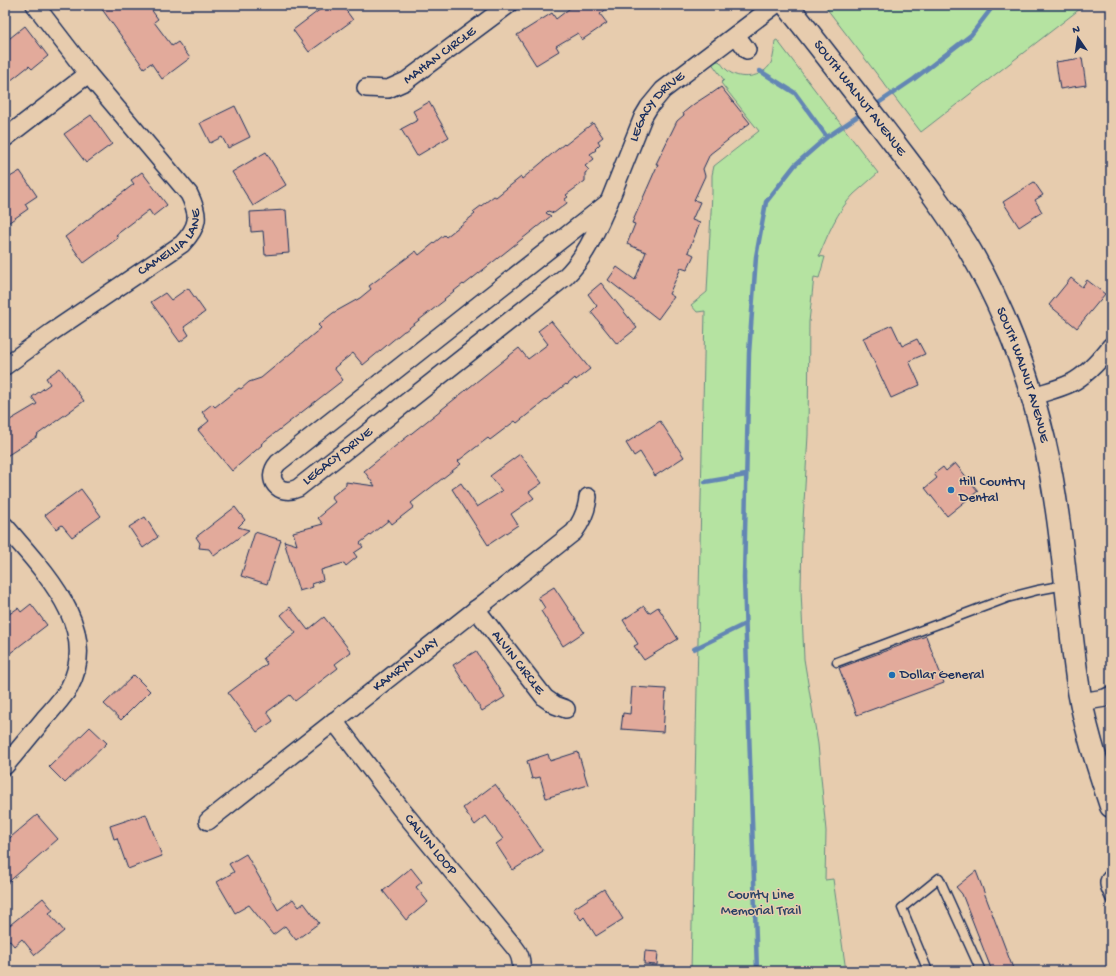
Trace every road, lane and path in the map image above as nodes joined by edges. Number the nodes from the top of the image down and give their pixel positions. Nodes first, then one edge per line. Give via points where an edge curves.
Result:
1 (35, 5) edge
2 (508, 5) edge
3 (775, 5) edge
4 (787, 5) edge
5 (736, 35) junction
6 (747, 50) dead end
7 (88, 74) junction
8 (366, 88) dead end
9 (5, 138) edge
10 (609, 202) junction
11 (1111, 346) edge
12 (5, 366) edge
13 (1032, 396) junction
14 (588, 497) dead end
15 (5, 526) edge
16 (1066, 585) junction
17 (476, 609) junction
18 (837, 662) dead end
19 (1111, 696) edge
20 (1081, 702) junction
21 (566, 709) dead end
22 (334, 721) junction
23 (5, 766) edge
24 (1111, 806) edge
25 (208, 821) dead end
26 (1111, 873) edge
27 (1111, 900) edge
28 (522, 970) edge
29 (928, 971) edge
30 (981, 971) edge

1 - 7 street, CAMELLIA LANE
2 - 8 street, MAHAN CIRCLE via 406,81 388,89
3 - 5 street, LEGACY DRIVE
4 - 13 street, SOUTH WALNUT AVENUE via 942,205 998,304
5 - 6 street
5 - 10 street, LEGACY DRIVE via 663,90 648,107
7 - 9 street
7 - 12 street, CAMELLIA LANE via 189,194 197,219 195,228 182,244
10 - 10 street, LEGACY DRIVE via 278,463 272,474 276,485 286,491 298,488 565,277 582,258
11 - 13 street via 1072,382
13 - 16 street, SOUTH WALNUT AVENUE via 1053,484
14 - 17 street, KAMRYN WAY via 584,516 574,532
15 - 23 street via 58,592 71,614 76,629 78,651 74,677 68,689
16 - 18 lane via 1007,598
16 - 20 street, SOUTH WALNUT AVENUE
17 - 21 street, ALVIN CIRCLE via 545,698
17 - 22 street, KAMRYN WAY
19 - 20 street
20 - 24 street, SOUTH WALNUT AVENUE
22 - 25 street, KAMRYN WAY
22 - 28 street, CALVIN LOOP via 401,809 516,948
26 - 27 lane via 1104,880
29 - 30 lane via 902,908 939,878

